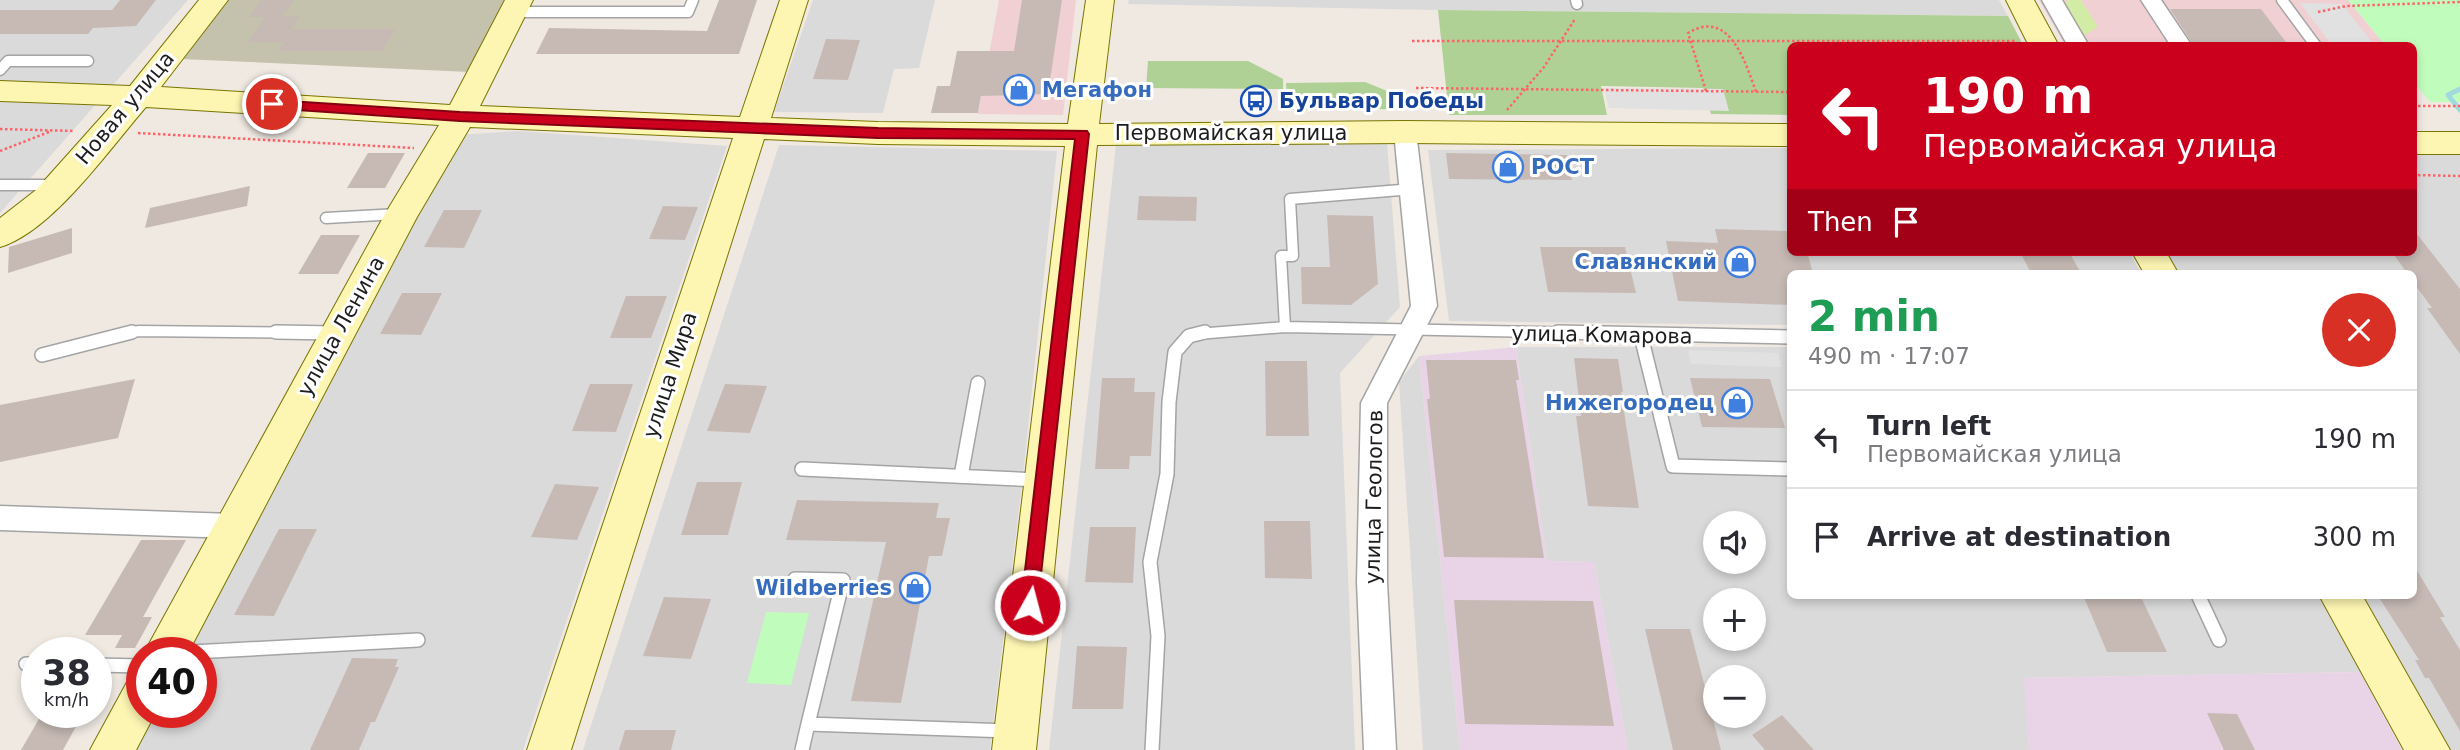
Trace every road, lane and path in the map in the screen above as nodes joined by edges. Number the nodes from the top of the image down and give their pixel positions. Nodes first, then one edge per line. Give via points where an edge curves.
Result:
1 (214, 0) edge
2 (547, 0) edge
3 (693, 0) edge
4 (794, 0) edge
5 (1100, 0) edge
6 (2020, 0) edge
7 (2052, 0) edge
8 (2151, 0) edge
9 (2282, 0) edge
10 (2395, 0) edge
11 (1577, 2) edge
12 (2459, 2) edge
13 (2400, 4) junction
14 (524, 8) edge
15 (2318, 12) dead end
16 (1412, 41) dead end
17 (2016, 41) dead end
18 (1563, 42) junction
19 (1689, 42) junction
20 (1737, 42) junction
21 (1965, 42) edge
22 (2042, 42) edge
23 (2077, 42) edge
24 (2179, 42) edge
25 (2313, 42) edge
26 (1787, 43) edge
27 (4, 61) edge
28 (88, 61) dead end
29 (0, 70) edge
30 (1416, 88) dead end
31 (1527, 89) junction
32 (0, 91) edge
33 (1706, 91) junction
34 (1756, 92) junction
35 (1787, 92) edge
36 (138, 96) junction
37 (2417, 106) edge
38 (2460, 106) edge
39 (1506, 112) dead end
40 (460, 116) junction
41 (750, 128) junction
42 (0, 129) edge
43 (51, 131) junction
44 (105, 131) junction
45 (1405, 132) junction
46 (1082, 134) junction
47 (1787, 135) edge
48 (2417, 143) edge
49 (2460, 143) edge
50 (442, 150) junction
51 (0, 151) edge
52 (2417, 175) edge
53 (2460, 176) edge
54 (0, 186) edge
55 (60, 186) junction
56 (1413, 189) junction
57 (402, 214) junction
58 (326, 218) dead end
59 (0, 235) edge
60 (1284, 327) junction
61 (1414, 331) junction
62 (338, 333) junction
63 (1641, 336) junction
64 (1787, 337) edge
65 (42, 355) dead end
66 (978, 383) dead end
67 (802, 469) dead end
68 (1787, 469) edge
69 (961, 477) junction
70 (1043, 480) junction
71 (0, 518) edge
72 (232, 526) junction
73 (795, 579) dead end
74 (2200, 599) edge
75 (2342, 599) edge
76 (176, 637) edge
77 (418, 640) dead end
78 (2219, 640) dead end
79 (217, 650) edge
80 (808, 724) junction
81 (126, 725) edge
82 (1015, 740) edge
83 (112, 750) edge
84 (549, 750) edge
85 (802, 750) edge
86 (1153, 750) edge
87 (1380, 750) edge
88 (2428, 750) edge

1 - 36 street, Новая улица
2 - 14 lane
3 - 14 lane via 688,12
4 - 41 street, улица Мира
5 - 46 street
6 - 22 street
7 - 23 street
8 - 24 street
9 - 25 lane
10 - 13 path
11 - 18 path via 1579,11
12 - 13 path
13 - 15 path
14 - 40 street, улица Ленина
16 - 18 path
17 - 21 path
18 - 19 path
18 - 31 path
19 - 20 path
19 - 20 path via 1688,33 1705,22 1717,24
19 - 33 path
20 - 26 path
20 - 34 path
27 - 28 lane
27 - 29 lane
30 - 31 path
31 - 33 path
31 - 39 path
32 - 36 street, Первомайская улица
33 - 34 path
34 - 35 path
36 - 40 street, Первомайская улица
36 - 44 street, Новая улица
37 - 38 path
40 - 41 street, Первомайская улица
40 - 50 street, улица Ленина
41 - 46 street, Первомайская улица
41 - 84 street, улица Мира
42 - 43 path
43 - 44 path
43 - 51 path
44 - 50 path
44 - 55 street, Новая улица
45 - 46 street, Первомайская улица
45 - 47 street, Первомайская улица
45 - 56 street, улица Геологов
46 - 70 street
48 - 49 street
50 - 57 street, улица Ленина
52 - 53 path
54 - 55 lane
55 - 59 street, Новая улица
56 - 60 lane via 1290,199 1293,256 1282,256
56 - 61 street, улица Геологов via 1424,306
57 - 58 lane
57 - 62 street, улица Ленина
60 - 61 lane, улица Комарова
60 - 86 lane, улица Комарова via 1189,335 1175,352 1167,474 1150,562 1158,636
61 - 63 lane, улица Комарова
61 - 87 street, улица Геологов via 1383,379 1374,403 1372,582
62 - 65 lane via 138,331
62 - 72 street, улица Ленина
63 - 64 lane, улица Комарова
63 - 68 lane via 1673,466
66 - 69 lane
67 - 69 lane
69 - 70 lane
70 - 82 street
71 - 72 street
72 - 76 street, улица Ленина
73 - 80 lane via 843,580
74 - 78 lane
75 - 88 street
77 - 79 lane
80 - 82 lane
80 - 85 lane
81 - 83 street

